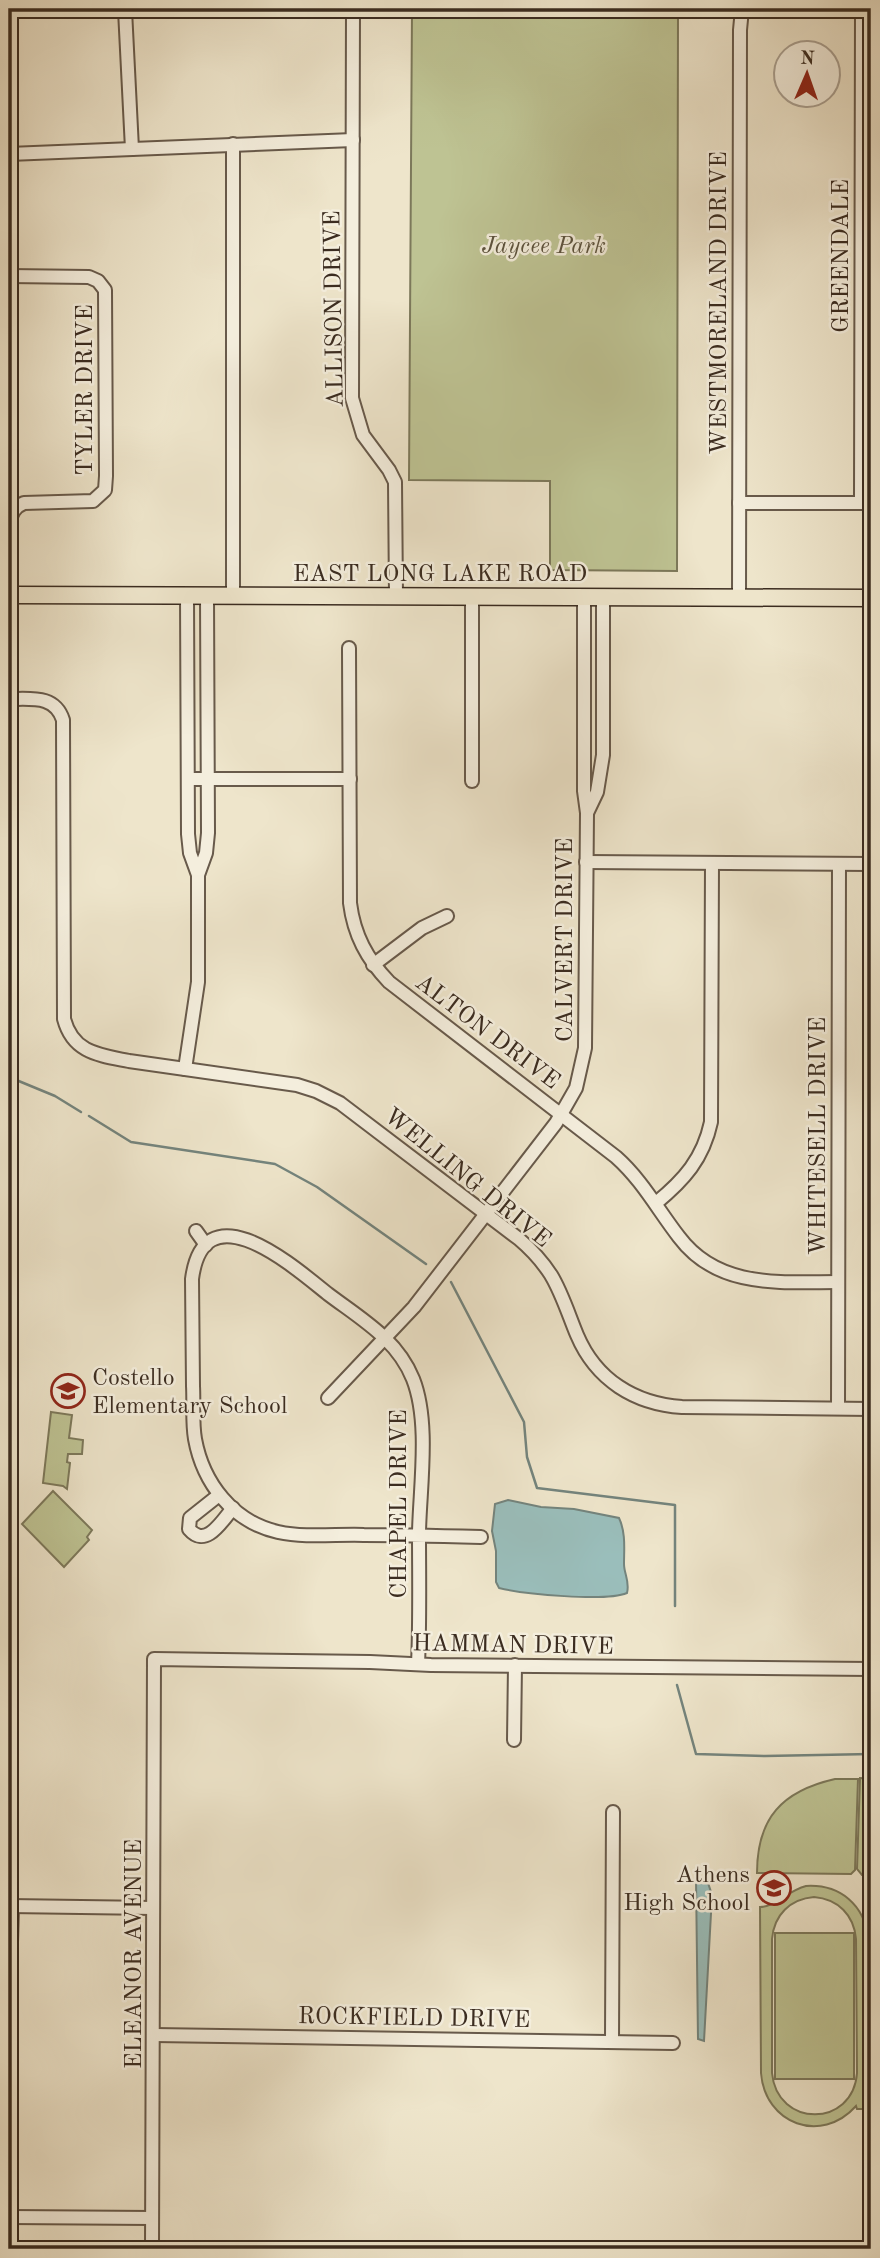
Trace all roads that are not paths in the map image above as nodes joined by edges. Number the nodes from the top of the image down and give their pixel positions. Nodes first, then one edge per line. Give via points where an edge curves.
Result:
1 (118, 9) edge
2 (157, 9) edge
3 (353, 9) edge
4 (742, 9) edge
5 (862, 9) edge
6 (353, 140) junction
7 (233, 144) junction
8 (132, 149) junction
9 (9, 154) edge
10 (866, 274) edge
11 (9, 276) edge
12 (739, 503) junction
13 (866, 503) edge
14 (9, 595) edge
15 (187, 596) junction
16 (207, 596) junction
17 (233, 596) junction
18 (396, 596) junction
19 (472, 596) junction
20 (603, 596) junction
21 (584, 597) junction
22 (739, 597) junction
23 (871, 598) edge
24 (9, 631) edge
25 (349, 648) dead end
26 (9, 699) edge
27 (188, 700) junction
28 (208, 700) junction
29 (584, 700) junction
30 (603, 700) junction
31 (188, 779) junction
32 (208, 779) junction
33 (349, 779) junction
34 (472, 781) dead end
35 (587, 813) junction
36 (586, 862) junction
37 (712, 863) junction
38 (839, 864) junction
39 (871, 864) edge
40 (198, 874) junction
41 (447, 916) dead end
42 (373, 965) junction
43 (186, 1069) junction
44 (562, 1113) junction
45 (656, 1203) junction
46 (486, 1214) junction
47 (196, 1231) dead end
48 (206, 1245) junction
49 (838, 1282) junction
50 (387, 1339) junction
51 (328, 1398) dead end
52 (838, 1408) junction
53 (871, 1409) edge
54 (219, 1496) junction
55 (233, 1507) junction
56 (419, 1535) junction
57 (481, 1537) dead end
58 (154, 1659) joint
59 (418, 1664) junction
60 (515, 1665) junction
61 (871, 1669) edge
62 (514, 1740) dead end
63 (613, 1812) dead end
64 (11, 1906) edge
65 (153, 1908) junction
66 (9, 2014) edge
67 (154, 2035) junction
68 (612, 2041) junction
69 (673, 2043) dead end
70 (9, 2217) edge
71 (152, 2218) junction
72 (152, 2249) edge

1 - 2 street
1 - 8 street
3 - 6 street, ALLISON DRIVE
4 - 12 street, WESTMORELAND DRIVE
5 - 10 street, GREENDALE
6 - 7 street
6 - 18 street, ALLISON DRIVE via 352,398 363,435 395,482
7 - 8 street
7 - 17 street
8 - 9 street
10 - 13 street, GREENDALE
11 - 14 street, TYLER DRIVE via 89,277 105,290 106,476 105,490 93,501 24,503 15,509 9,525
12 - 13 street
12 - 22 street, WESTMORELAND DRIVE
14 - 15 main road, EAST LONG LAKE ROAD
14 - 24 street
15 - 16 main road, EAST LONG LAKE ROAD
15 - 27 street
16 - 17 main road, EAST LONG LAKE ROAD
16 - 28 street
17 - 18 main road, EAST LONG LAKE ROAD
18 - 19 main road, EAST LONG LAKE ROAD
19 - 21 main road, EAST LONG LAKE ROAD
19 - 34 street
20 - 21 main road, EAST LONG LAKE ROAD
20 - 22 main road, EAST LONG LAKE ROAD
20 - 30 street, CALVERT DRIVE
21 - 29 street, CALVERT DRIVE
22 - 23 main road, EAST LONG LAKE ROAD
25 - 33 street, ALTON DRIVE
26 - 43 street, WELLING DRIVE via 48,701 63,720 64,1019 68,1033 78,1045 103,1055
27 - 28 street
27 - 31 street
28 - 32 street
29 - 30 street
29 - 35 street, CALVERT DRIVE
30 - 35 street, CALVERT DRIVE via 602,765 597,793
31 - 32 street
31 - 40 street via 188,843
32 - 33 street
32 - 40 street via 207,842
33 - 42 street, ALTON DRIVE via 351,915
35 - 36 street, CALVERT DRIVE
36 - 37 street
36 - 44 street, CALVERT DRIVE via 585,1048 579,1080
37 - 38 street
37 - 45 street via 711,1122 692,1168
38 - 39 street
38 - 49 street, WHITESELL DRIVE
40 - 43 street via 198,982
41 - 42 street via 422,928
42 - 44 street, ALTON DRIVE via 389,982
43 - 46 street, WELLING DRIVE via 297,1085 333,1098
44 - 45 street, ALTON DRIVE via 624,1165
44 - 46 street, CALVERT DRIVE
45 - 49 street, ALTON DRIVE via 690,1250 721,1271 755,1281
46 - 50 street, CALVERT DRIVE
46 - 52 street, WELLING DRIVE via 537,1255 552,1277 584,1351 625,1392 666,1406
47 - 48 street
48 - 50 street, CHAPEL DRIVE via 223,1237 251,1241 281,1257
48 - 54 street via 194,1262 192,1279 195,1437 207,1478
49 - 52 street, WHITESELL DRIVE
50 - 51 street, CALVERT DRIVE
50 - 56 street, CHAPEL DRIVE via 407,1365 418,1394 422,1440
52 - 53 street, WELLING DRIVE
54 - 55 street
54 - 55 street via 190,1518 194,1535 211,1534
55 - 56 street via 258,1526 280,1533
56 - 57 street
56 - 59 street, CHAPEL DRIVE
58 - 59 street, HAMMAN DRIVE
58 - 65 street, ELEANOR AVENUE
59 - 60 street, HAMMAN DRIVE
60 - 61 street, HAMMAN DRIVE
60 - 62 street
63 - 68 street
64 - 65 street
64 - 66 street
65 - 67 street, ELEANOR AVENUE
67 - 68 street, ROCKFIELD DRIVE
67 - 71 street, ELEANOR AVENUE
68 - 69 street, ROCKFIELD DRIVE
70 - 71 street
71 - 72 street, ELEANOR AVENUE

